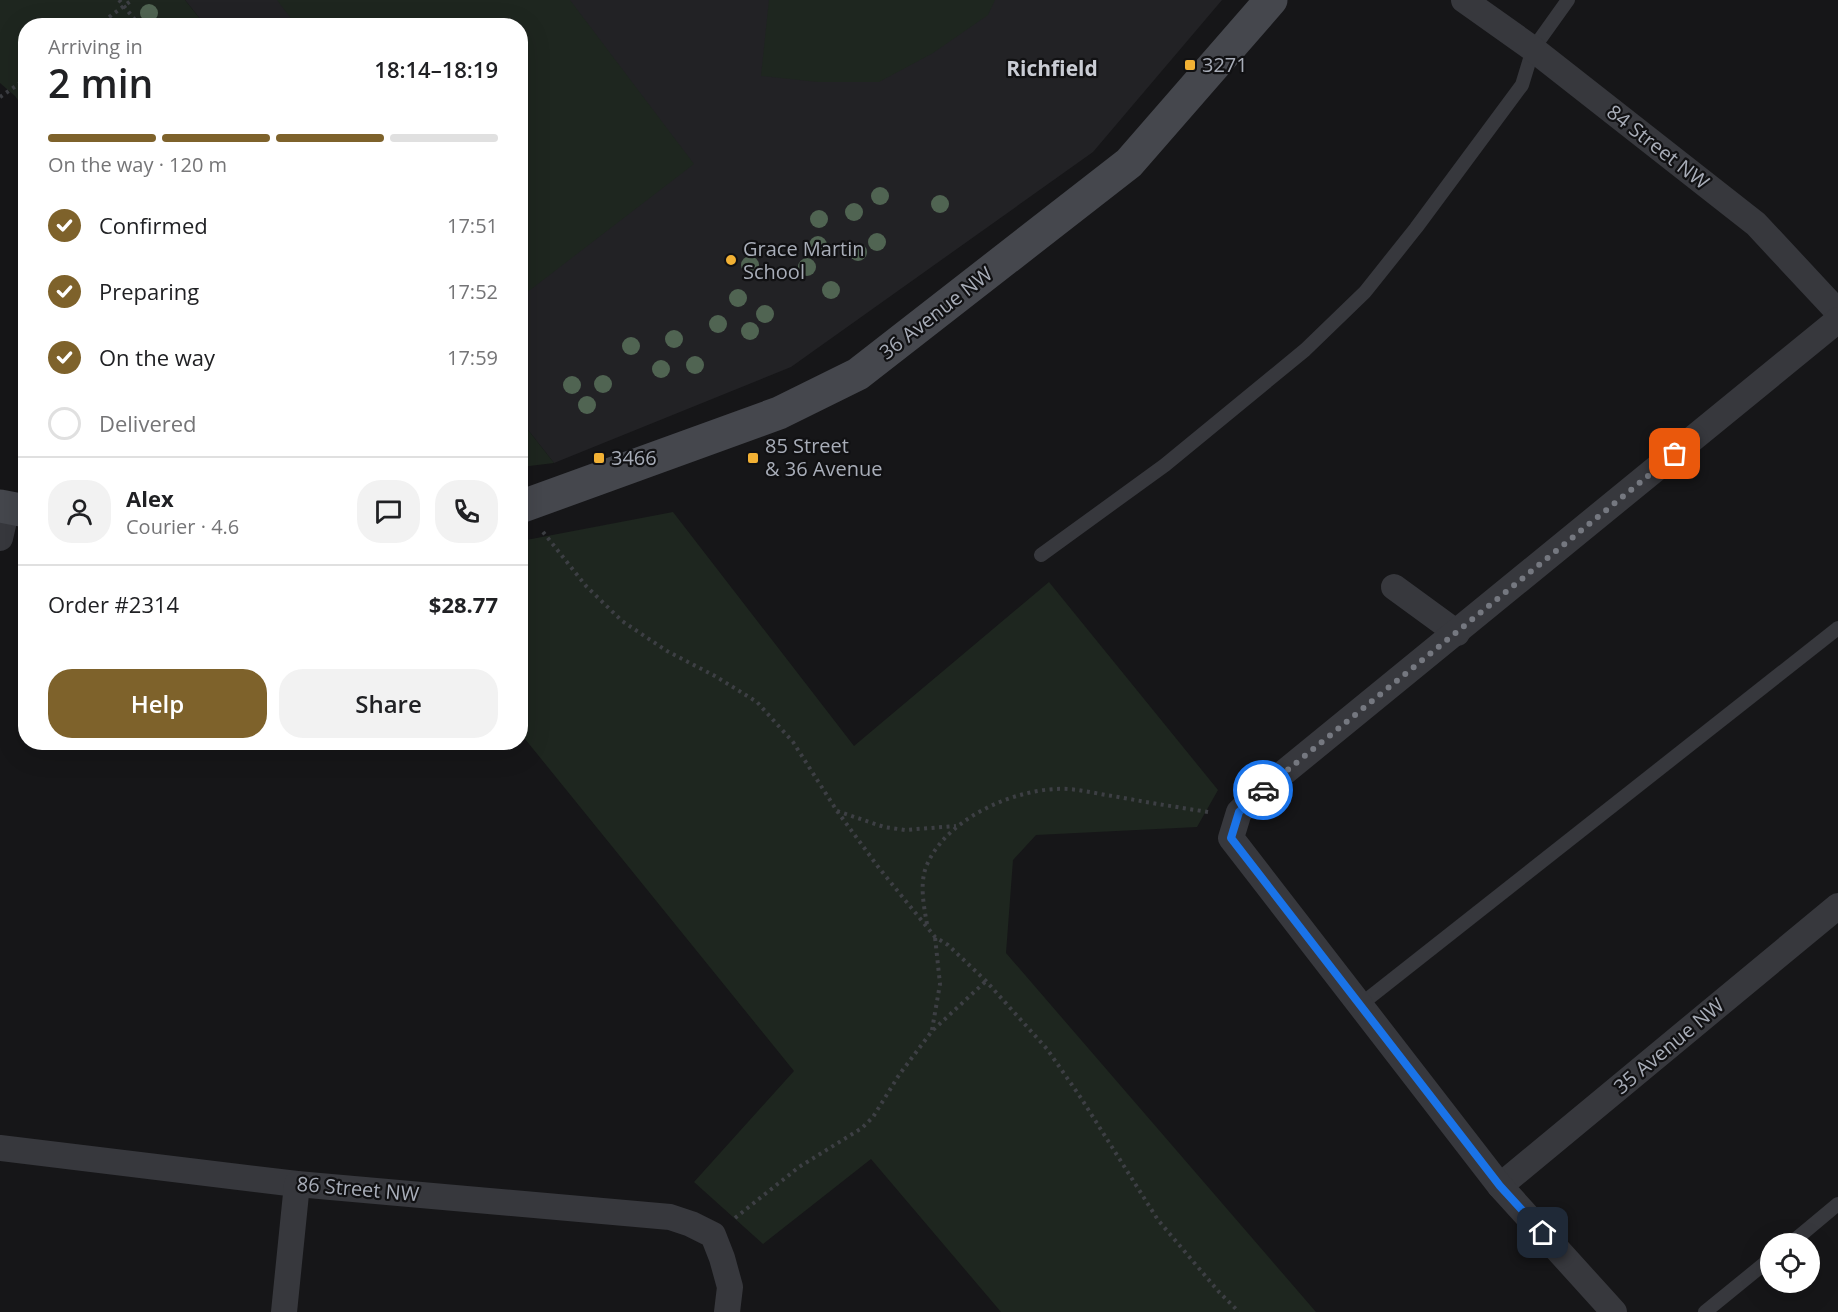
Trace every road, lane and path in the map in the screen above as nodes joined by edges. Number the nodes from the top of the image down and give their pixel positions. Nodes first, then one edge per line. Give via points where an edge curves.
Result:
1 (119, 0) edge
2 (132, 0) edge
3 (1271, 0) edge
4 (1464, 0) edge
5 (1568, 0) edge
6 (124, 6) junction
7 (108, 18) edge
8 (134, 18) edge
9 (1533, 49) junction
10 (18, 84) edge
11 (0, 97) edge
12 (1838, 312) edge
13 (1838, 320) edge
14 (528, 504) edge
15 (528, 516) edge
16 (1041, 555) dead end
17 (1394, 587) dead end
18 (1838, 628) edge
19 (1457, 633) junction
20 (837, 812) junction
21 (1208, 812) dead end
22 (957, 826) junction
23 (1838, 906) edge
24 (927, 925) junction
25 (935, 937) junction
26 (986, 981) junction
27 (1360, 1005) junction
28 (932, 1031) junction
29 (0, 1148) edge
30 (297, 1184) junction
31 (1500, 1186) junction
32 (1838, 1204) edge
33 (734, 1219) dead end
34 (1803, 1233) edge
35 (1760, 1267) edge
36 (284, 1312) edge
37 (727, 1312) edge
38 (1239, 1312) edge
39 (1614, 1312) edge
40 (1706, 1312) edge

1 - 6 path
2 - 6 path
3 - 14 street, 36 Avenue NW via 1129,163 858,374 779,413
4 - 9 street, 84 Street NW
5 - 9 lane
6 - 7 path
6 - 8 path
9 - 12 street, 84 Street NW via 1756,224
9 - 16 lane via 1522,85 1365,292 1305,350 1165,465
10 - 11 path
13 - 19 street
15 - 20 path via 586,586 622,621 757,702 793,742
17 - 19 street
18 - 27 lane
19 - 27 street via 1239,812 1231,838
20 - 22 path via 905,830
20 - 24 path
21 - 22 path via 1051,789 998,802
22 - 24 path via 932,855 925,871 922,894
23 - 31 street, 35 Avenue NW
24 - 25 path
25 - 26 path
25 - 28 path via 940,984
26 - 28 path
26 - 38 path via 1047,1049 1158,1220
27 - 31 street
28 - 33 path via 862,1128 798,1167
29 - 30 street, 86 Street NW
30 - 36 street
30 - 37 street, 86 Street NW via 670,1217 713,1235 730,1287
31 - 39 street
32 - 34 lane
35 - 40 lane

